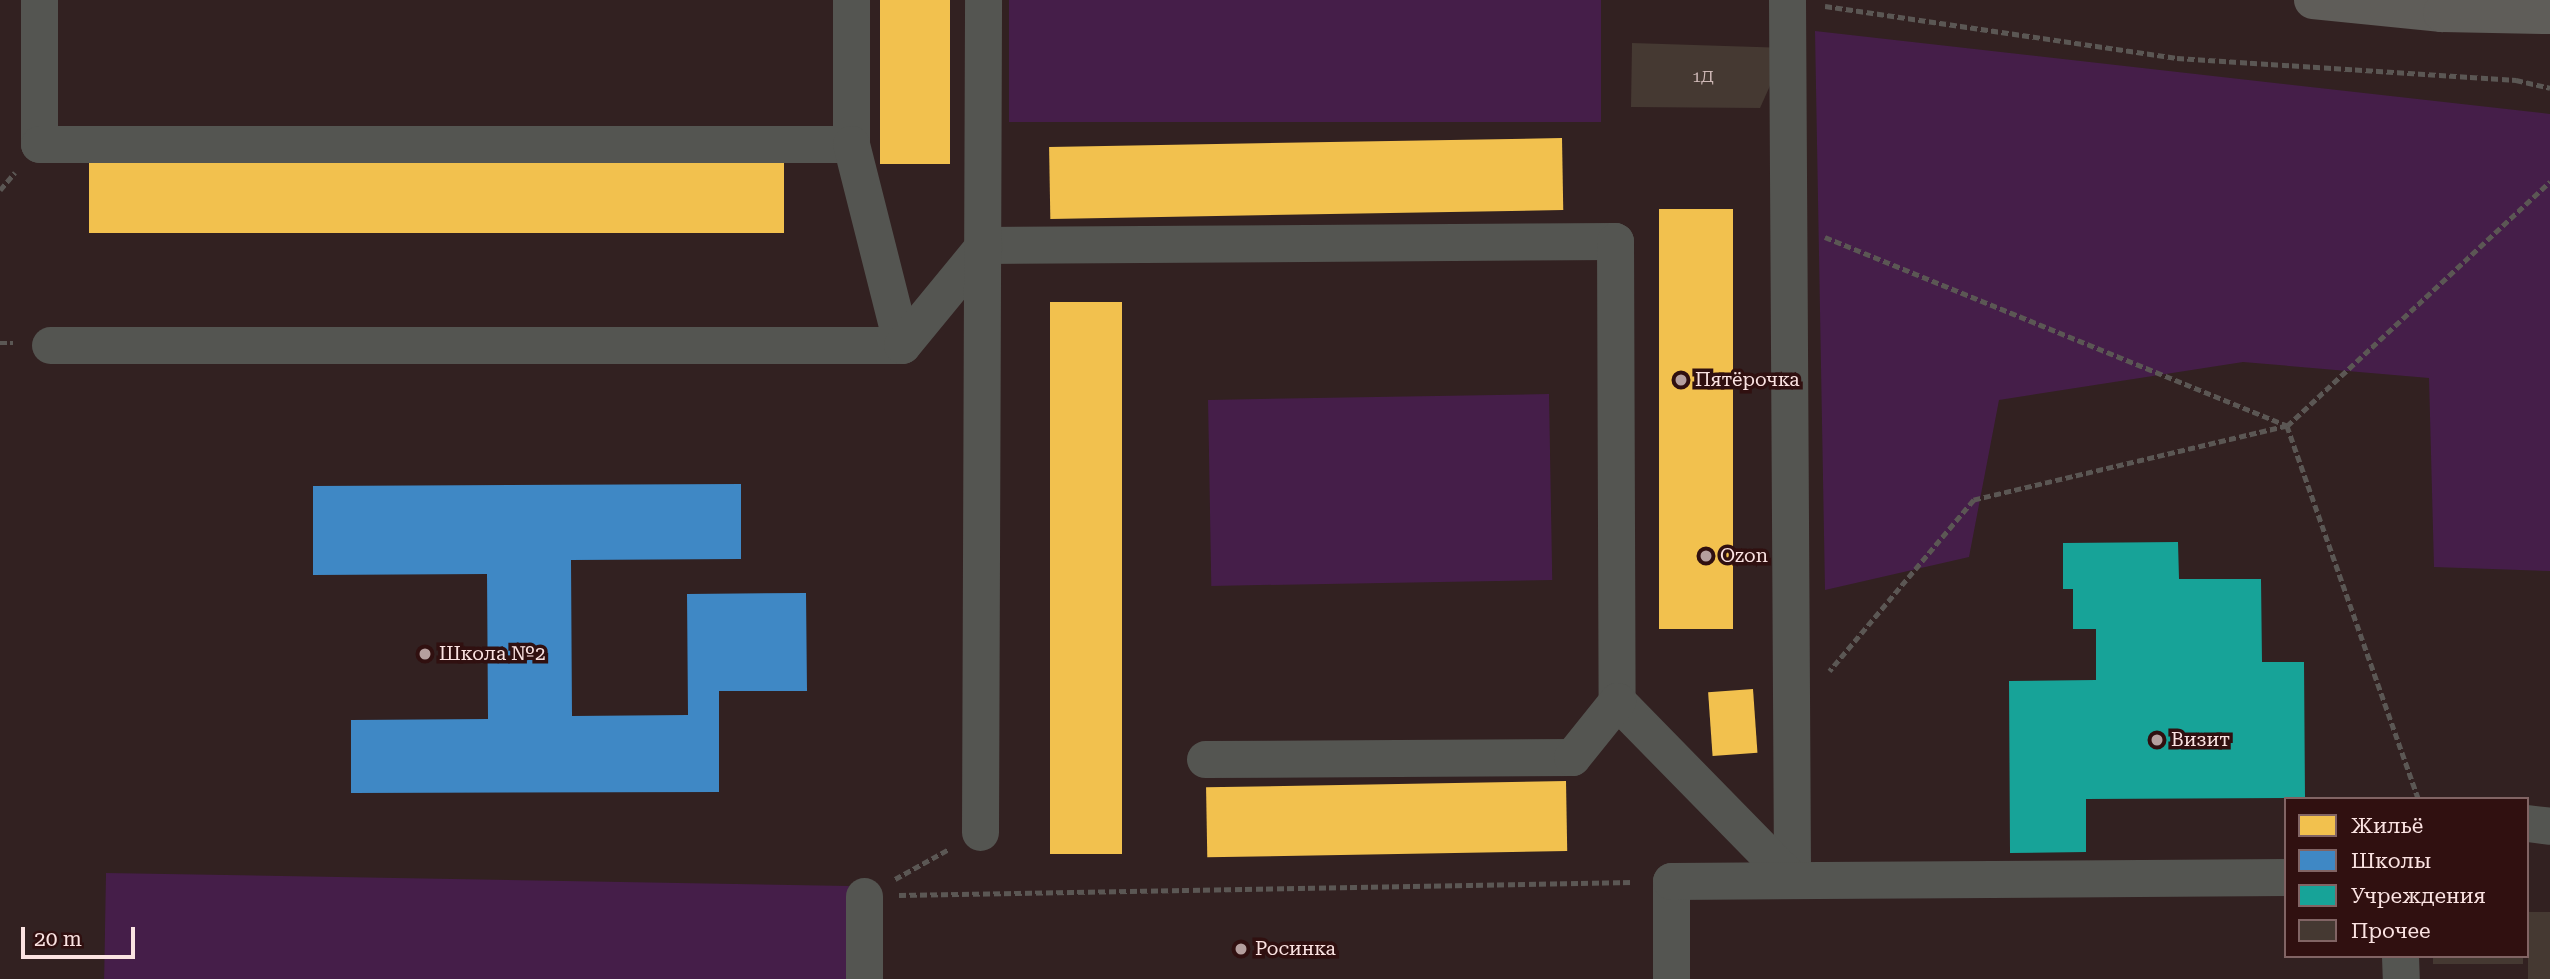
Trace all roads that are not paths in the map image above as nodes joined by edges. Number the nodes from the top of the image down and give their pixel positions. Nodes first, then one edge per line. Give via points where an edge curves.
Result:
1 (38, 0) edge
2 (851, 0) edge
3 (983, 0) edge
4 (1787, 0) edge
5 (2313, 0) edge
6 (2550, 15) edge
7 (851, 144) junction
8 (984, 245) junction
9 (50, 345) dead end
10 (902, 345) junction
11 (1617, 702) junction
12 (1205, 759) dead end
13 (2529, 823) edge
14 (2550, 826) edge
15 (980, 832) road end
16 (2284, 877) edge
17 (1792, 880) junction
18 (864, 896) road end
19 (2400, 958) edge
20 (864, 979) edge
21 (1671, 979) edge
22 (2400, 979) edge

1 - 7 street via 38,144
2 - 7 street
3 - 8 street
4 - 17 street
5 - 6 main road via 2442,13
7 - 10 street
8 - 10 street
8 - 11 street via 1615,241
8 - 15 street
9 - 10 street
11 - 12 street via 1572,757
11 - 17 street
13 - 14 street
16 - 17 street
17 - 21 street via 1671,881
18 - 20 street
19 - 22 street

